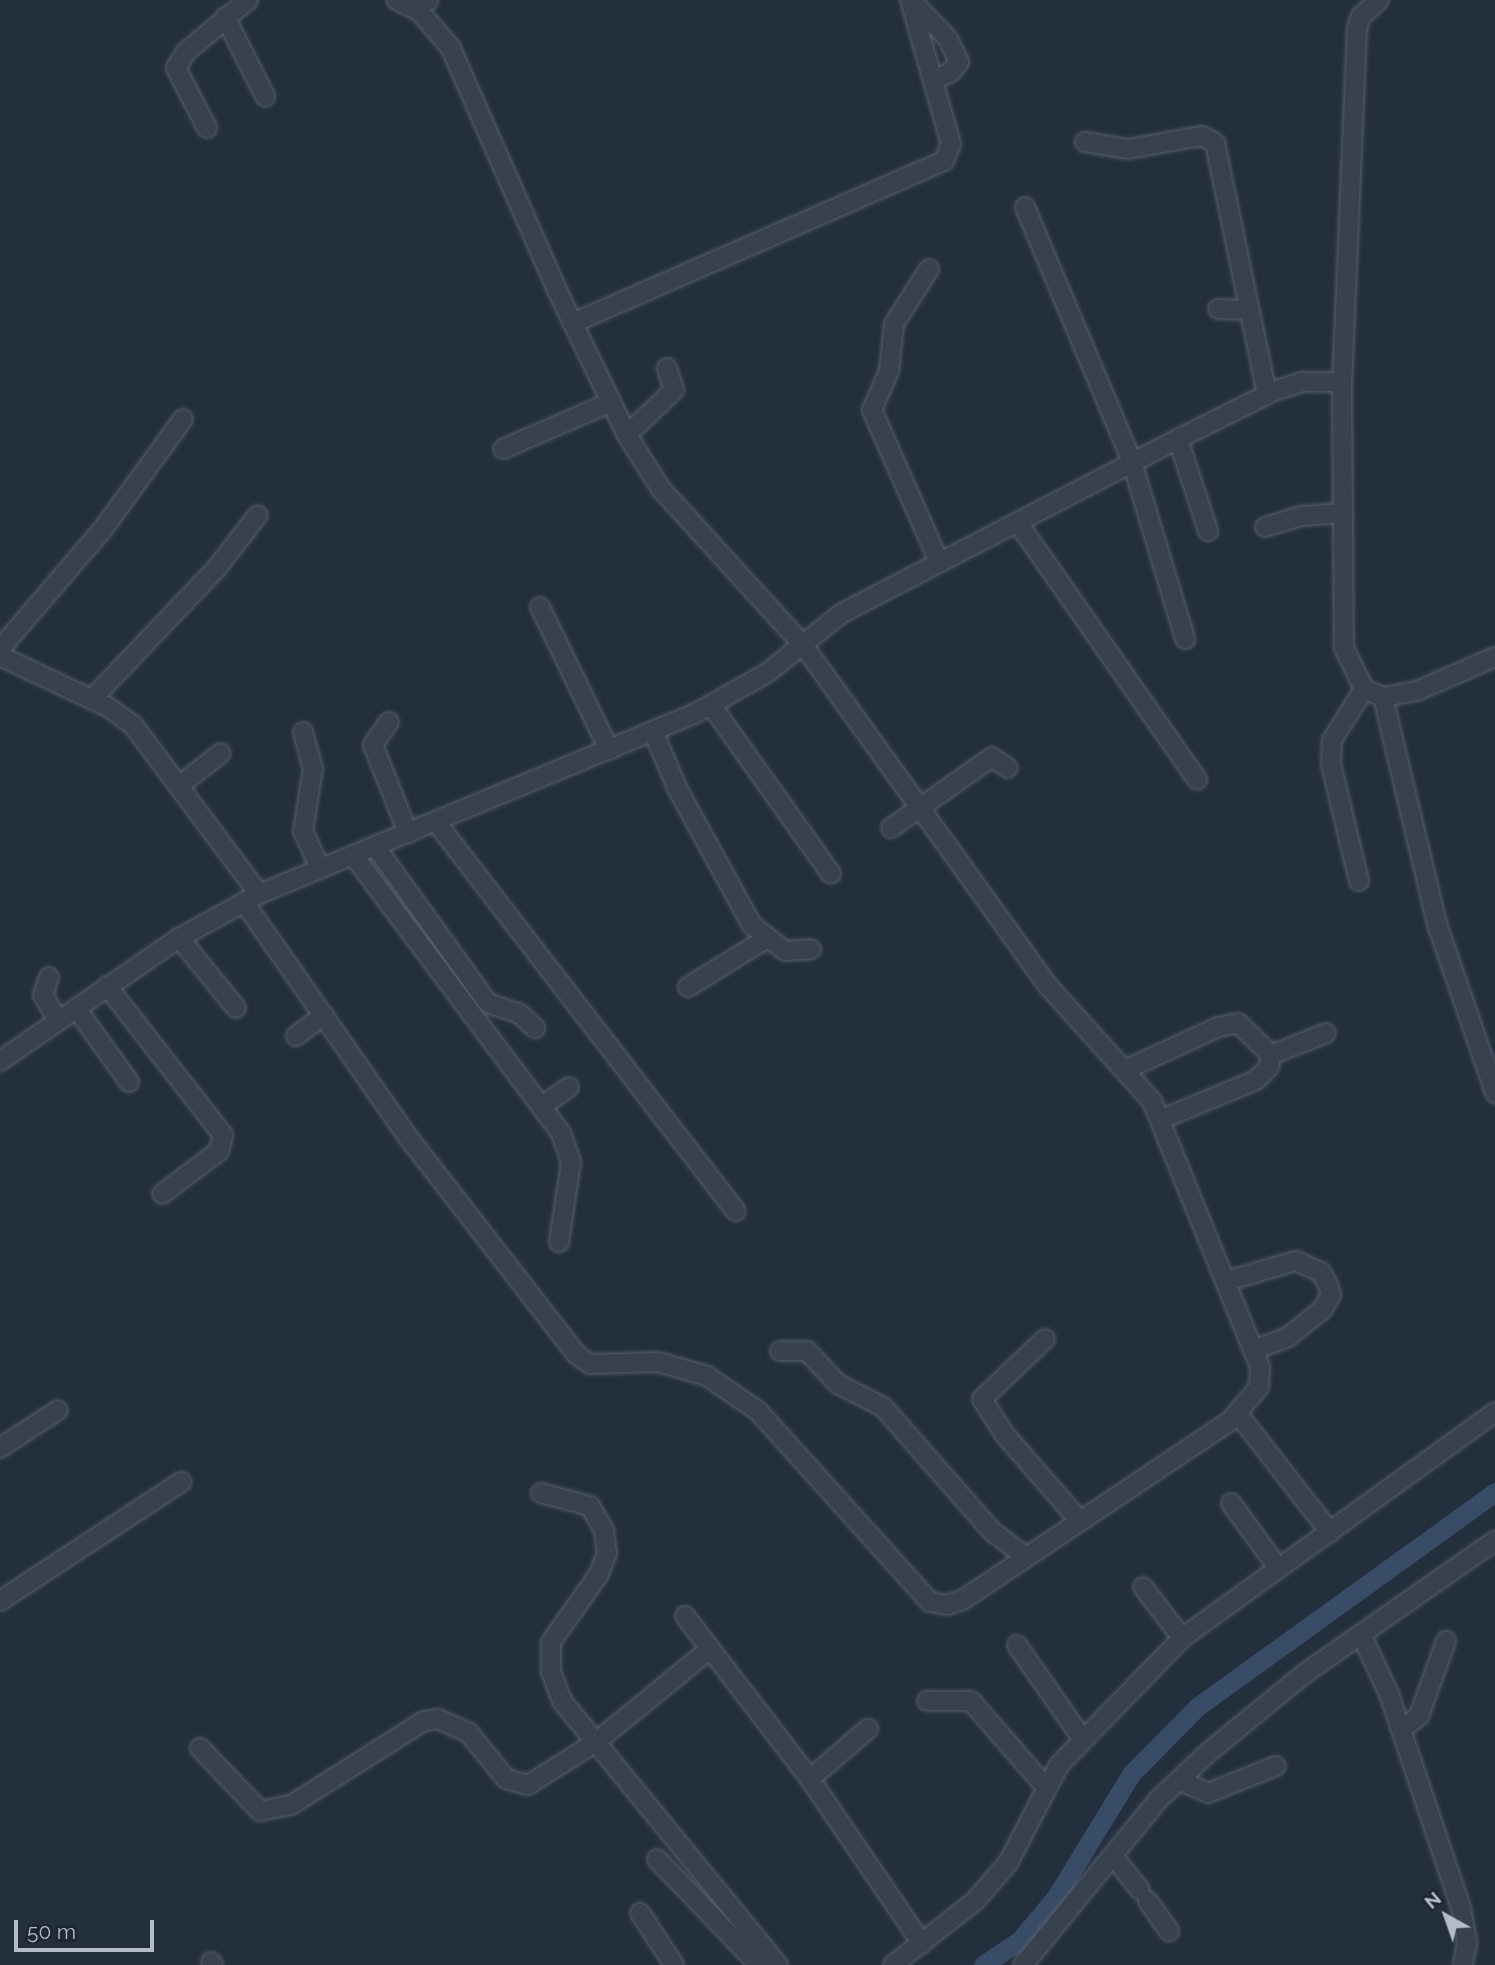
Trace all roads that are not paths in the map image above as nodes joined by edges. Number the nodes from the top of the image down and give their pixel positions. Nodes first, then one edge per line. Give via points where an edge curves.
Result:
1 (248, 0) edge
2 (396, 0) edge
3 (911, 0) edge
4 (1379, 0) edge
5 (426, 3) edge
6 (225, 18) junction
7 (933, 80) junction
8 (265, 96) dead end
9 (207, 128) dead end
10 (1085, 142) dead end
11 (1025, 206) dead end
12 (929, 269) dead end
13 (1218, 309) dead end
14 (1248, 310) junction
15 (573, 323) junction
16 (667, 368) dead end
17 (1342, 382) junction
18 (1266, 394) junction
19 (611, 402) junction
20 (183, 419) dead end
21 (627, 435) junction
22 (1178, 439) junction
23 (503, 449) dead end
24 (1132, 462) junction
25 (1342, 513) junction
26 (258, 515) dead end
27 (1018, 523) junction
28 (1265, 527) dead end
29 (1208, 531) dead end
30 (939, 562) junction
31 (540, 607) dead end
32 (1185, 639) dead end
33 (802, 643) junction
34 (0, 649) edge
35 (0, 656) edge
36 (1495, 657) edge
37 (1364, 689) junction
38 (1383, 697) junction
39 (92, 699) junction
40 (710, 705) junction
41 (389, 722) dead end
42 (653, 731) junction
43 (303, 732) dead end
44 (609, 750) junction
45 (221, 753) dead end
46 (1008, 768) dead end
47 (1197, 780) dead end
48 (179, 786) junction
49 (918, 809) junction
50 (436, 822) junction
51 (891, 828) dead end
52 (408, 833) junction
53 (375, 846) junction
54 (353, 855) junction
55 (320, 868) junction
56 (831, 874) dead end
57 (1359, 881) dead end
58 (251, 898) junction
59 (179, 937) junction
60 (764, 940) junction
61 (811, 948) dead end
62 (49, 977) dead end
63 (107, 986) junction
64 (688, 988) dead end
65 (76, 1008) junction
66 (236, 1008) dead end
67 (324, 1015) junction
68 (58, 1020) junction
69 (535, 1028) dead end
70 (1326, 1033) dead end
71 (296, 1035) dead end
72 (1271, 1055) junction
73 (0, 1061) edge
74 (1125, 1070) junction
75 (129, 1082) dead end
76 (569, 1087) dead end
77 (1495, 1093) edge
78 (542, 1107) junction
79 (1162, 1119) junction
80 (162, 1194) dead end
81 (736, 1211) dead end
82 (559, 1242) dead end
83 (1227, 1281) junction
84 (1045, 1339) dead end
85 (1254, 1350) junction
86 (780, 1351) dead end
87 (58, 1410) dead end
88 (1495, 1412) edge
89 (1238, 1414) junction
90 (0, 1447) edge
91 (181, 1482) dead end
92 (541, 1493) dead end
93 (1231, 1503) dead end
94 (1078, 1519) junction
95 (1331, 1532) junction
96 (1495, 1541) edge
97 (1023, 1555) junction
98 (1278, 1568) junction
99 (1143, 1587) dead end
100 (0, 1601) edge
101 (685, 1616) dead end
102 (1361, 1634) junction
103 (1182, 1638) junction
104 (1446, 1641) dead end
105 (1017, 1645) dead end
106 (709, 1650) junction
107 (927, 1701) dead end
108 (868, 1729) dead end
109 (1401, 1730) junction
110 (1081, 1737) junction
111 (596, 1742) junction
112 (200, 1748) dead end
113 (1276, 1766) dead end
114 (810, 1779) junction
115 (1179, 1780) junction
116 (1045, 1786) junction
117 (1113, 1856) junction
118 (657, 1859) dead end
119 (640, 1913) dead end
120 (1169, 1931) dead end
121 (922, 1944) junction
122 (674, 1965) edge
123 (759, 1965) edge
124 (778, 1965) edge
125 (893, 1965) edge
126 (1023, 1965) edge
127 (1463, 1965) edge

1 - 6 street
2 - 5 street
3 - 7 street
3 - 7 street via 948,39 959,62
4 - 17 street via 1357,28
5 - 15 street via 451,48
6 - 8 street
6 - 9 street via 176,68
7 - 15 street via 951,144 936,167
10 - 14 street via 1128,149 1202,136 1215,143
11 - 24 street
12 - 30 street via 894,324 889,371 872,410
13 - 14 street
14 - 18 street
15 - 19 street
16 - 21 street via 674,390
17 - 18 street via 1301,382
17 - 25 street
18 - 22 street
19 - 21 street
19 - 23 street
20 - 34 street via 103,529
21 - 33 street via 661,489 704,542
22 - 24 street
22 - 29 street
24 - 27 street
24 - 32 street
25 - 28 street via 1302,516
25 - 37 street via 1342,635
26 - 39 street via 216,569
27 - 30 street
27 - 47 street
30 - 33 street via 842,613
31 - 44 street
33 - 40 street via 767,673
33 - 49 street
35 - 39 street
36 - 38 street via 1417,691
37 - 38 street
37 - 57 street via 1332,740 1331,764
38 - 77 street via 1438,928
39 - 48 street via 133,725
40 - 42 street
40 - 56 street
41 - 52 street via 373,745
42 - 44 street
42 - 60 street via 678,790
43 - 55 street via 313,769 303,831
44 - 50 street
45 - 48 street
46 - 49 street via 992,757
48 - 58 street
49 - 51 street
49 - 74 street via 1076,1022
50 - 52 street
50 - 81 street
52 - 53 street
53 - 54 street
53 - 69 street via 488,1003 520,1014
54 - 55 street
54 - 78 street
55 - 58 street
58 - 59 street
58 - 67 street
59 - 63 street
59 - 66 street
60 - 61 street via 785,951
60 - 64 street
62 - 68 street via 43,995
63 - 65 street
63 - 80 street via 223,1135 219,1150
65 - 68 street
65 - 75 street
67 - 71 street
67 - 97 street via 411,1141 576,1354 590,1364 658,1362 707,1376 758,1410 930,1602 947,1605 964,1599
68 - 73 street
70 - 72 street
72 - 74 street via 1238,1023 1218,1027 1158,1060
72 - 79 street via 1269,1068 1256,1080
74 - 79 street
76 - 78 street
78 - 82 street via 571,1162
79 - 83 street
83 - 85 street
83 - 85 street via 1296,1261 1321,1272 1328,1284 1331,1295 1322,1310 1289,1337
84 - 94 street via 982,1399 1005,1436
85 - 89 street via 1259,1387
86 - 97 street via 807,1351 838,1384 883,1407 993,1532
87 - 90 street
88 - 95 street
89 - 94 street
89 - 95 street
91 - 100 street
92 - 111 street via 590,1506 604,1530 607,1553 599,1574 551,1642 551,1672 562,1701
93 - 98 street
94 - 97 street
95 - 98 street
96 - 102 street
98 - 103 street
99 - 103 street
101 - 106 street
102 - 109 street
102 - 115 street via 1304,1674
103 - 110 street
104 - 109 street via 1419,1716
105 - 110 street
106 - 111 street
106 - 114 street
107 - 116 street via 971,1702
108 - 114 street
109 - 127 street via 1461,1908 1467,1942
110 - 116 street
111 - 112 street via 528,1785 506,1779 469,1733 438,1719 424,1721 291,1805 260,1811
111 - 124 street
113 - 115 street via 1208,1793
114 - 121 street
115 - 117 street
116 - 121 street via 1008,1863 975,1901
117 - 120 street
117 - 126 street
118 - 123 street
119 - 122 street
121 - 125 street

